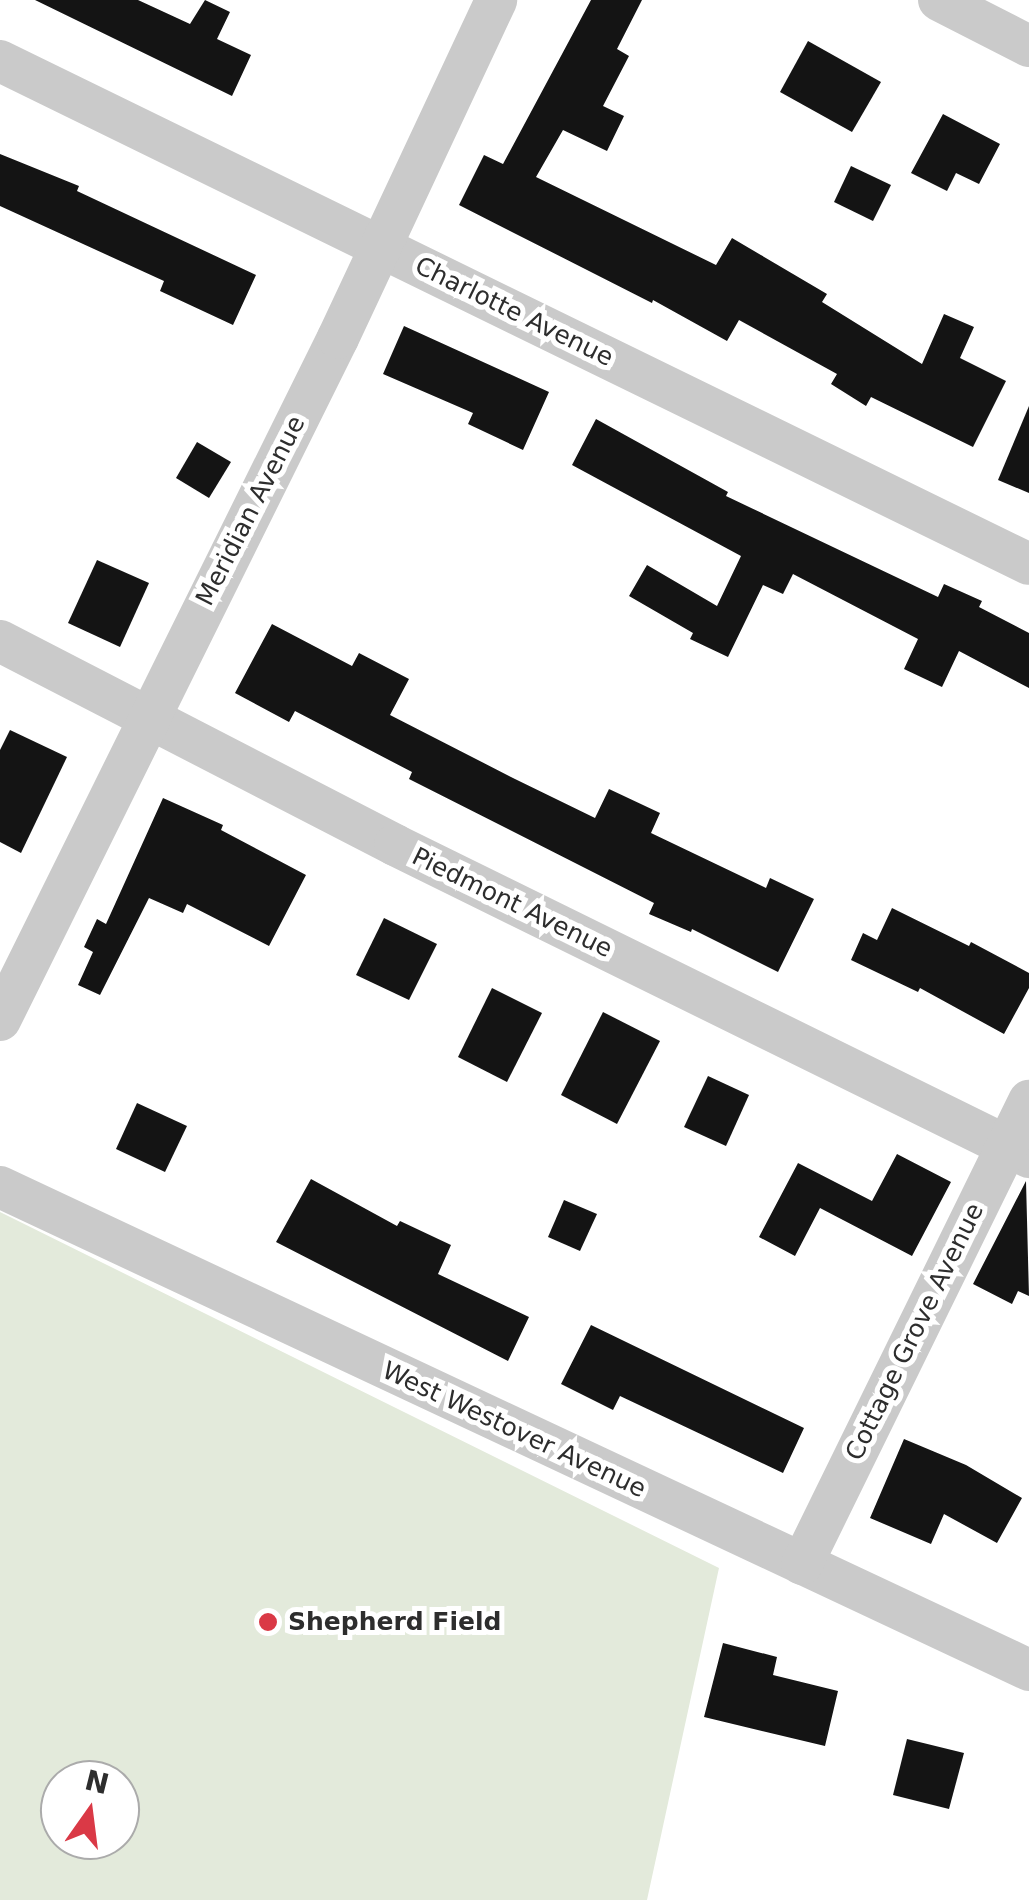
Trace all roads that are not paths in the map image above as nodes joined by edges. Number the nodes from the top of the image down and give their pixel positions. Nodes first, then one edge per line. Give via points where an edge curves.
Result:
1 (496, 0) edge
2 (939, 0) edge
3 (1029, 46) edge
4 (0, 61) edge
5 (381, 247) junction
6 (1029, 564) edge
7 (0, 641) edge
8 (147, 717) junction
9 (0, 1020) edge
10 (1029, 1101) edge
11 (1018, 1152) edge
12 (0, 1187) edge
13 (802, 1564) junction
14 (1029, 1670) edge

1 - 5 street, Meridian Avenue
2 - 3 street
4 - 5 street, Charlotte Avenue
5 - 6 street, Charlotte Avenue
5 - 8 street, Meridian Avenue
7 - 8 street, Piedmont Avenue
8 - 9 street, Meridian Avenue
8 - 11 street, Piedmont Avenue
10 - 11 street, Cottage Grove Avenue
11 - 13 street, Cottage Grove Avenue
12 - 13 street, West Westover Avenue
13 - 14 street, West Westover Avenue

